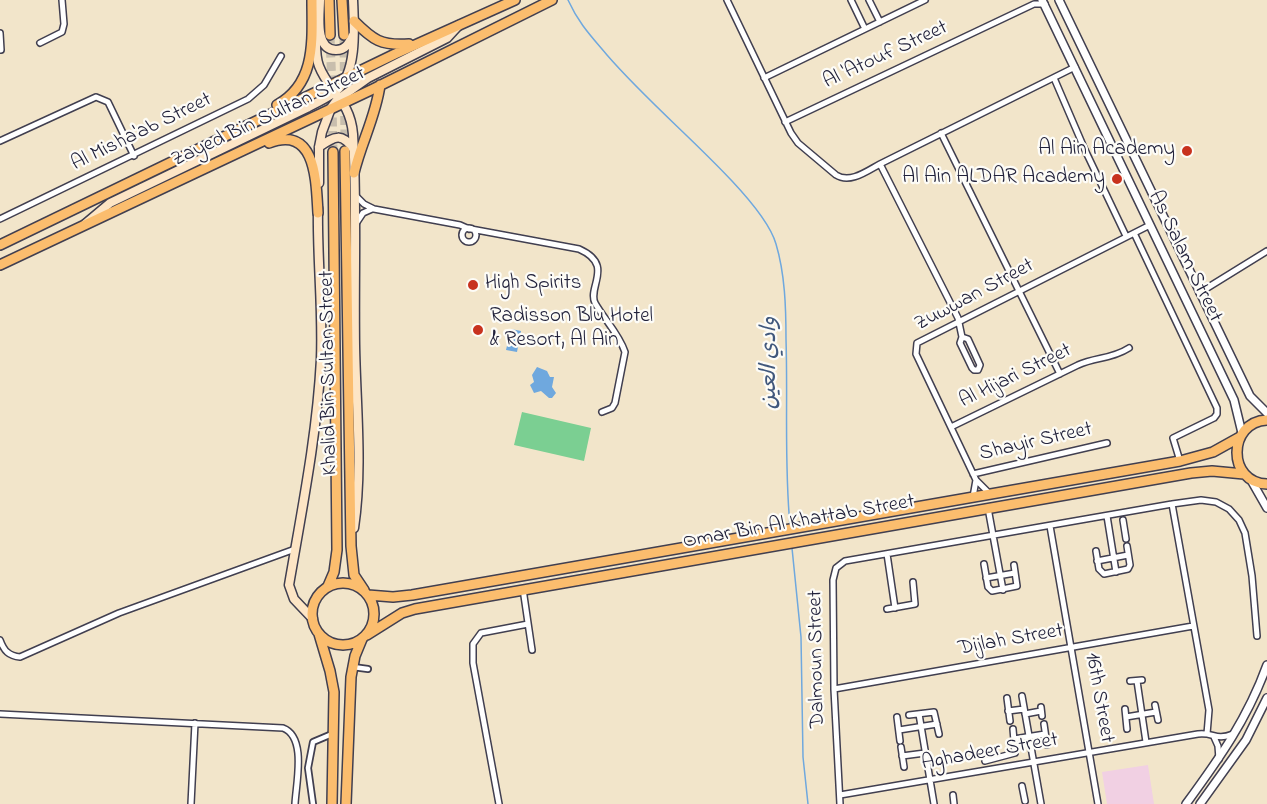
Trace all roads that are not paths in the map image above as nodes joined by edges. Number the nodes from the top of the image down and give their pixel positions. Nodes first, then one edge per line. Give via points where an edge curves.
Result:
1 (62, 0) edge
2 (316, 0) edge
3 (329, 0) edge
4 (342, 0) edge
5 (353, 0) edge
6 (515, 0) edge
7 (552, 0) edge
8 (727, 0) edge
9 (851, 0) edge
10 (869, 0) edge
11 (925, 0) edge
12 (1035, 2) edge
13 (1044, 2) edge
14 (1061, 2) edge
15 (880, 22) junction
16 (459, 25) junction
17 (354, 26) junction
18 (865, 29) junction
19 (0, 33) edge
20 (330, 35) tunnel mouth
21 (344, 35) tunnel mouth
22 (40, 43) dead end
23 (418, 44) junction
24 (1, 50) edge
25 (281, 56) dead end
26 (1075, 67) junction
27 (346, 78) junction
28 (764, 78) junction
29 (1054, 78) junction
30 (380, 85) junction
31 (337, 94) junction
32 (331, 108) junction
33 (785, 122) junction
34 (941, 133) junction
35 (0, 141) edge
36 (319, 147) junction
37 (350, 151) junction
38 (333, 152) tunnel mouth
39 (134, 156) junction
40 (175, 160) junction
41 (880, 164) junction
42 (354, 174) junction
43 (178, 181) junction
44 (355, 195) junction
45 (374, 209) junction
46 (318, 213) junction
47 (0, 219) edge
48 (355, 224) junction
49 (451, 224) junction
50 (1150, 225) junction
51 (83, 226) junction
52 (470, 229) junction
53 (488, 232) junction
54 (1134, 233) junction
55 (463, 234) junction
56 (1126, 236) junction
57 (475, 240) junction
58 (0, 244) edge
59 (1267, 252) edge
60 (0, 265) edge
61 (1019, 291) junction
62 (1199, 293) junction
63 (959, 322) junction
64 (962, 337) junction
65 (1130, 348) dead end
66 (1060, 374) junction
67 (602, 412) dead end
68 (1267, 413) edge
69 (1267, 420) edge
70 (951, 427) junction
71 (1241, 435) junction
72 (1107, 443) dead end
73 (1180, 461) junction
74 (975, 477) junction
75 (1248, 477) junction
76 (1267, 484) edge
77 (990, 494) junction
78 (973, 497) junction
79 (1172, 504) junction
80 (988, 508) junction
81 (1267, 508) edge
82 (1107, 516) junction
83 (1123, 520) dead end
84 (1050, 526) junction
85 (1124, 530) junction
86 (1109, 532) junction
87 (993, 535) junction
88 (1126, 539) dead end
89 (351, 546) junction
90 (1127, 546) dead end
91 (295, 549) junction
92 (1096, 551) dead end
93 (887, 554) junction
94 (1128, 555) junction
95 (1113, 558) junction
96 (1097, 561) junction
97 (984, 564) dead end
98 (1014, 565) dead end
99 (1116, 572) junction
100 (1015, 573) junction
101 (1000, 575) junction
102 (986, 578) junction
103 (913, 582) dead end
104 (328, 586) junction
105 (524, 589) junction
106 (1003, 590) junction
107 (366, 593) junction
108 (895, 608) junction
109 (887, 609) dead end
110 (313, 619) junction
111 (528, 624) junction
112 (1193, 626) junction
113 (319, 634) junction
114 (1257, 636) dead end
115 (365, 637) junction
116 (0, 640) edge
117 (1072, 647) junction
118 (532, 650) dead end
119 (1267, 665) edge
120 (353, 667) junction
121 (368, 669) dead end
122 (1136, 681) dead end
123 (834, 689) junction
124 (1022, 696) dead end
125 (1006, 698) dead end
126 (1267, 698) edge
127 (1155, 705) dead end
128 (1125, 709) dead end
129 (1008, 711) junction
130 (1024, 711) junction
131 (1041, 711) dead end
132 (1156, 712) junction
133 (0, 714) edge
134 (919, 714) junction
135 (1142, 714) junction
136 (909, 715) dead end
137 (897, 717) dead end
138 (1126, 717) junction
139 (1158, 720) dead end
140 (1010, 721) dead end
141 (195, 723) junction
142 (937, 724) junction
143 (1044, 724) dead end
144 (921, 726) junction
145 (1013, 729) dead end
146 (1127, 729) dead end
147 (899, 730) junction
148 (334, 733) junction
149 (1236, 733) junction
150 (939, 734) dead end
151 (1045, 734) junction
152 (1207, 734) junction
153 (1029, 737) junction
154 (1214, 737) junction
155 (1014, 739) junction
156 (1146, 742) junction
157 (1047, 745) dead end
158 (1090, 752) junction
159 (925, 753) junction
160 (902, 756) junction
161 (1219, 759) junction
162 (985, 761) dead end
163 (1033, 762) junction
164 (904, 767) dead end
165 (930, 780) junction
166 (1038, 788) junction
167 (840, 795) junction
168 (953, 795) dead end
169 (1025, 801) dead end
170 (191, 804) edge
171 (295, 804) edge
172 (313, 804) edge
173 (332, 804) edge
174 (346, 804) edge
175 (499, 804) edge
176 (840, 804) edge
177 (934, 804) edge
178 (954, 804) edge
179 (1041, 804) edge
180 (1098, 804) edge
181 (1186, 804) edge
182 (1200, 804) edge

1 - 22 street via 62,32
2 - 17 main road via 320,32 327,47 346,47
2 - 31 main road via 317,62
2 - 40 main road via 310,60 290,96 195,145
3 - 20 main road
4 - 21 main road
5 - 17 main road
6 - 16 main road, Zayed Bin Sultan Street
7 - 30 main road, Zayed Bin Sultan Street
8 - 28 street
9 - 18 street
10 - 15 street
11 - 15 street
12 - 13 street, Al 'Atouf Street
12 - 33 street, Al 'Atouf Street
13 - 26 street, As Salam Street
14 - 62 street, As Salam Street
15 - 18 street
16 - 23 main road, Zayed Bin Sultan Street
16 - 31 main road via 447,38
17 - 23 main road via 378,42
17 - 27 main road via 354,50
18 - 28 street
19 - 24 street
23 - 27 main road, Zayed Bin Sultan Street
25 - 39 street, Al Misha'ab Street via 253,96
26 - 29 street
26 - 50 street, As Salam Street
27 - 31 main road, Zayed Bin Sultan Street
28 - 33 street
29 - 34 street
29 - 56 street
30 - 31 main road, Zayed Bin Sultan Street
30 - 42 main road
31 - 32 main road, Zayed Bin Sultan Street
31 - 37 main road via 352,125
31 - 40 main road, Zayed Bin Sultan Street
31 - 51 main road via 110,203
32 - 36 main road
32 - 43 main road, Zayed Bin Sultan Street
33 - 41 street via 798,143 840,178 850,178
34 - 41 street
34 - 61 street
35 - 39 street via 96,97 108,102
36 - 37 main road via 342,137 349,142
36 - 46 main road
37 - 42 main road
37 - 89 main road, Khalid Bin Sultan Street
38 - 104 main road, Khalid Bin Sultan Street via 337,540 336,564
39 - 47 street, Al Misha'ab Street
40 - 58 main road, Zayed Bin Sultan Street
41 - 63 street
42 - 44 main road
43 - 46 main road via 207,173 272,142 287,140 302,147 312,159
43 - 51 main road, Zayed Bin Sultan Street
44 - 45 street
44 - 48 main road
45 - 48 street via 363,213
45 - 49 street
46 - 91 main road via 319,383 311,460
48 - 89 main road via 359,466
49 - 52 street
49 - 55 street
50 - 54 street, Zuwwan Street
50 - 71 street, As Salam Street via 1234,400
51 - 60 main road, Zayed Bin Sultan Street
52 - 53 street
52 - 55 street
52 - 57 street via 476,233
53 - 57 street
53 - 67 street via 579,249 596,262 595,302 625,352 615,403
54 - 56 street, Zuwwan Street
54 - 73 street via 1217,408 1214,418 1173,438
55 - 57 street via 466,241
56 - 61 street, Zuwwan Street
59 - 62 street
61 - 63 street, Zuwwan Street
61 - 66 street
62 - 68 street, As Salam Street via 1250,396
63 - 64 street
63 - 70 street, Zuwwan Street via 920,341 915,350
64 - 64 street via 960,342 972,368 978,370 981,365 968,339
65 - 66 street, Al Hijari Street
66 - 70 street, Al Hijari Street
69 - 71 main road, Omar Bin Al Khattab Street via 1254,423
70 - 74 street, Zuwwan Street
71 - 73 main road, Omar Bin Al Khattab Street via 1213,452
71 - 75 main road via 1236,456
72 - 74 street, Shayir Street
73 - 77 main road, Omar Bin Al Khattab Street
74 - 77 street, Zuwwan Street
74 - 78 street
75 - 76 main road, Omar Bin Al Khattab Street
75 - 80 main road, Omar Bin Al Khattab Street via 1204,471
75 - 81 street
77 - 78 main road, Omar Bin Al Khattab Street
78 - 107 main road, Omar Bin Al Khattab Street via 401,597
79 - 82 street, Dalmoun Street
79 - 112 street
79 - 114 street, Dalmoun Street via 1216,502 1239,520 1252,576
80 - 87 street
80 - 105 main road, Omar Bin Al Khattab Street
82 - 84 street, Dalmoun Street
82 - 86 street
83 - 85 street
84 - 87 street, Dalmoun Street
84 - 117 street, 16th Street
85 - 86 street
85 - 88 street
86 - 95 street
87 - 93 street, Dalmoun Street
87 - 101 street
89 - 107 main road, Khalid Bin Sultan Street via 354,575
90 - 94 street
91 - 110 main road via 290,593
91 - 116 street via 119,613 20,657 3,650
92 - 96 street
93 - 108 street
93 - 123 street, Dalmoun Street via 845,561 833,573
94 - 95 street
94 - 99 street via 1128,569
95 - 96 street
95 - 99 street
96 - 99 street via 1101,573
97 - 102 street
98 - 100 street
100 - 101 street
100 - 106 street via 1017,586
101 - 102 street
101 - 106 street
102 - 106 street via 990,590
103 - 108 street via 915,604
104 - 107 main road via 343,582
104 - 110 main road via 317,597
105 - 111 street
105 - 115 main road, Omar Bin Al Khattab Street via 415,609
107 - 115 main road via 372,602 374,619
108 - 109 street
110 - 113 main road
111 - 118 street
111 - 175 street via 481,633 473,644 473,663
112 - 117 street, Dijlah Street
112 - 152 street via 1209,710
113 - 115 main road via 335,644 354,644
113 - 148 main road via 334,692
115 - 120 main road
117 - 123 street, Dijlah Street
117 - 158 street, 16th Street
119 - 149 street
120 - 121 street
120 - 174 main road
122 - 135 street
123 - 167 street, Dalmoun Street
124 - 130 street
125 - 129 street
126 - 182 street via 1246,740
127 - 132 street
128 - 138 street
129 - 130 street
129 - 140 street
130 - 131 street
130 - 153 street
132 - 135 street
132 - 139 street
133 - 141 street
134 - 136 street
134 - 142 street via 934,712
134 - 144 street
135 - 138 street
135 - 156 street
137 - 147 street
138 - 146 street
141 - 170 street
141 - 171 street via 290,731 298,751
142 - 144 street
142 - 150 street
143 - 151 street
144 - 147 street
144 - 159 street
145 - 155 street
147 - 160 street
148 - 172 street via 313,742 308,768
148 - 173 main road
149 - 154 street
149 - 161 street
151 - 153 street
151 - 157 street
152 - 154 street
152 - 156 street, Aghadeer Street
153 - 155 street
153 - 163 street
154 - 161 street
155 - 162 street via 1013,755
156 - 158 street, Aghadeer Street
158 - 163 street, Aghadeer Street
158 - 180 street, 16th Street
159 - 160 street
159 - 165 street
160 - 164 street
161 - 181 street
163 - 165 street, Aghadeer Street
163 - 166 street
165 - 167 street, Aghadeer Street
165 - 177 street
166 - 169 street via 1023,789
166 - 179 street
167 - 176 street, Dalmoun Street
168 - 178 street

